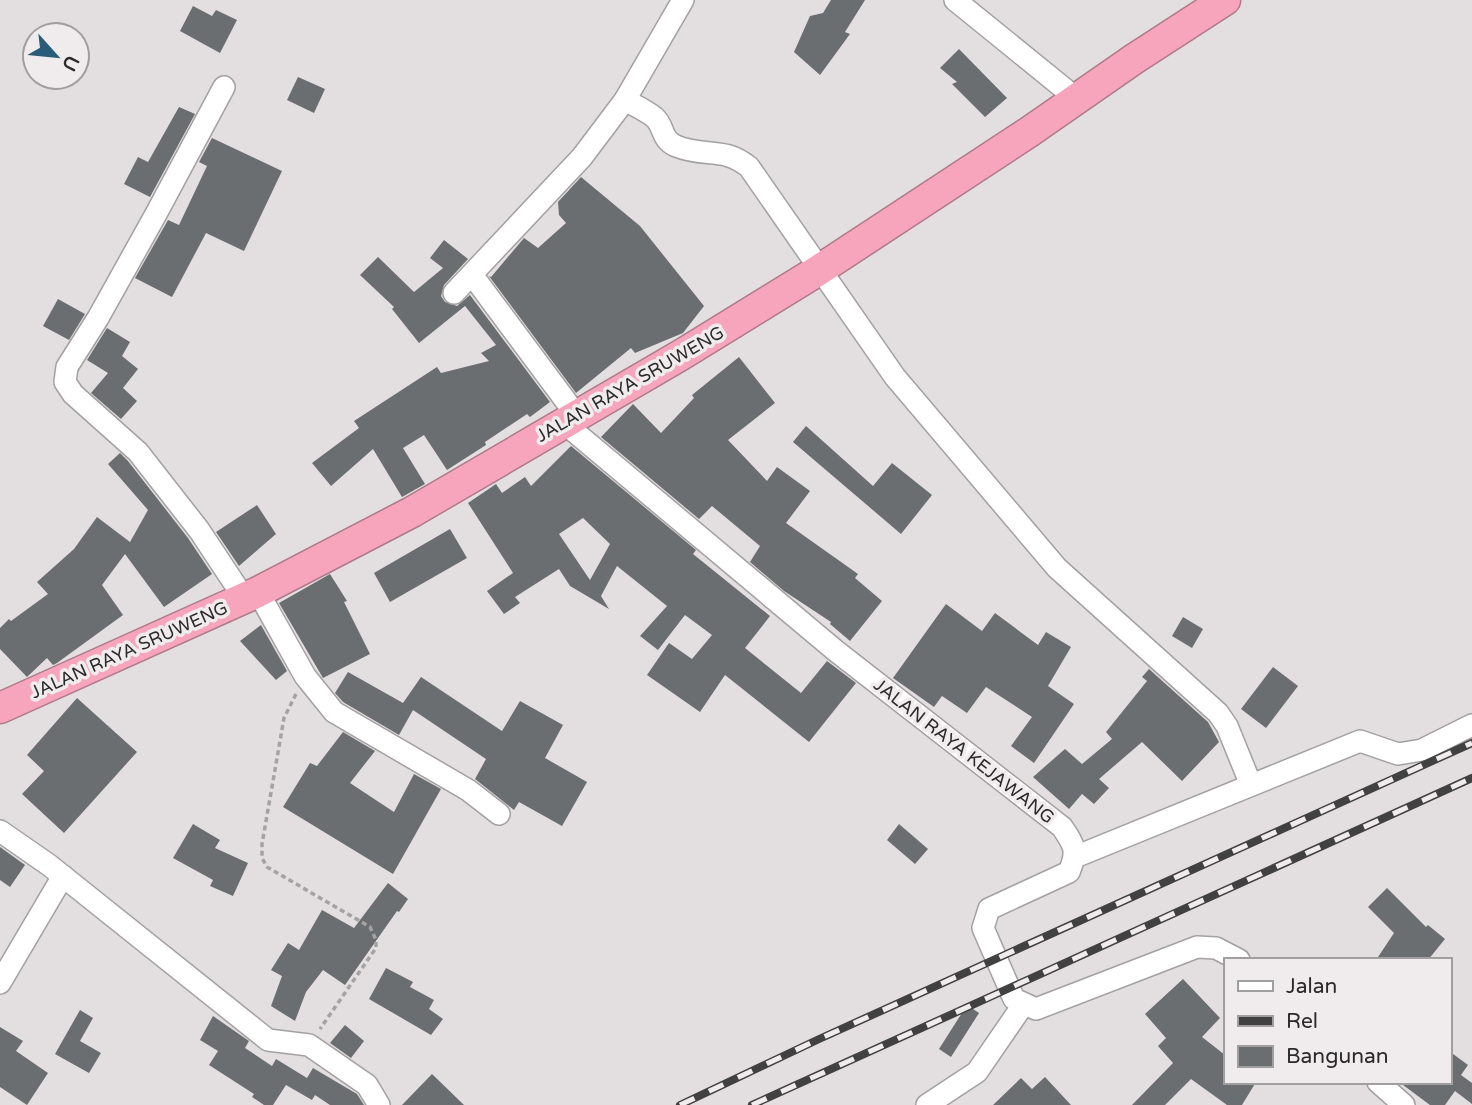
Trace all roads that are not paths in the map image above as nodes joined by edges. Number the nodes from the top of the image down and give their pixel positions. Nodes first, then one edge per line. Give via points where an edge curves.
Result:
1 (683, 0) edge
2 (955, 0) edge
3 (1225, 0) edge
4 (979, 7) edge
5 (224, 87) dead end
6 (1077, 99) junction
7 (625, 100) junction
8 (819, 270) junction
9 (473, 276) junction
10 (454, 293) dead end
11 (570, 419) junction
12 (251, 595) junction
13 (0, 708) edge
14 (1472, 725) edge
15 (1251, 785) junction
16 (499, 814) dead end
17 (0, 831) edge
18 (1075, 857) junction
19 (63, 876) junction
20 (1235, 958) edge
21 (0, 983) edge
22 (1023, 1005) junction
23 (1380, 1084) edge
24 (379, 1105) edge
25 (927, 1105) edge
26 (1404, 1105) edge

1 - 7 street
2 - 4 street
3 - 6 highway, JALAN RAYA SRUWENG
4 - 6 street
5 - 12 street via 67,367 65,383 138,452
6 - 8 highway, JALAN RAYA SRUWENG
7 - 8 street via 655,118 663,136 674,145 700,153 723,152 749,167
7 - 9 street via 582,158
8 - 11 highway, JALAN RAYA SRUWENG
8 - 15 street via 895,377 1057,568 1218,713
9 - 10 street
9 - 11 street, JALAN RAYA KEJAWANG
11 - 12 highway, JALAN RAYA SRUWENG via 412,512
11 - 18 street, JALAN RAYA KEJAWANG via 836,651 1062,827 1074,844
12 - 13 highway, JALAN RAYA SRUWENG
12 - 16 street via 334,712 468,790
14 - 15 street via 1422,750 1398,754 1360,741
15 - 18 street
17 - 19 street
18 - 22 street via 1069,872 989,909 985,918 983,928 1008,989
19 - 21 street
19 - 24 street via 268,1040 309,1045 367,1085
20 - 22 street via 1216,948 1197,947 1036,1009
22 - 25 street via 977,1072
23 - 26 street

